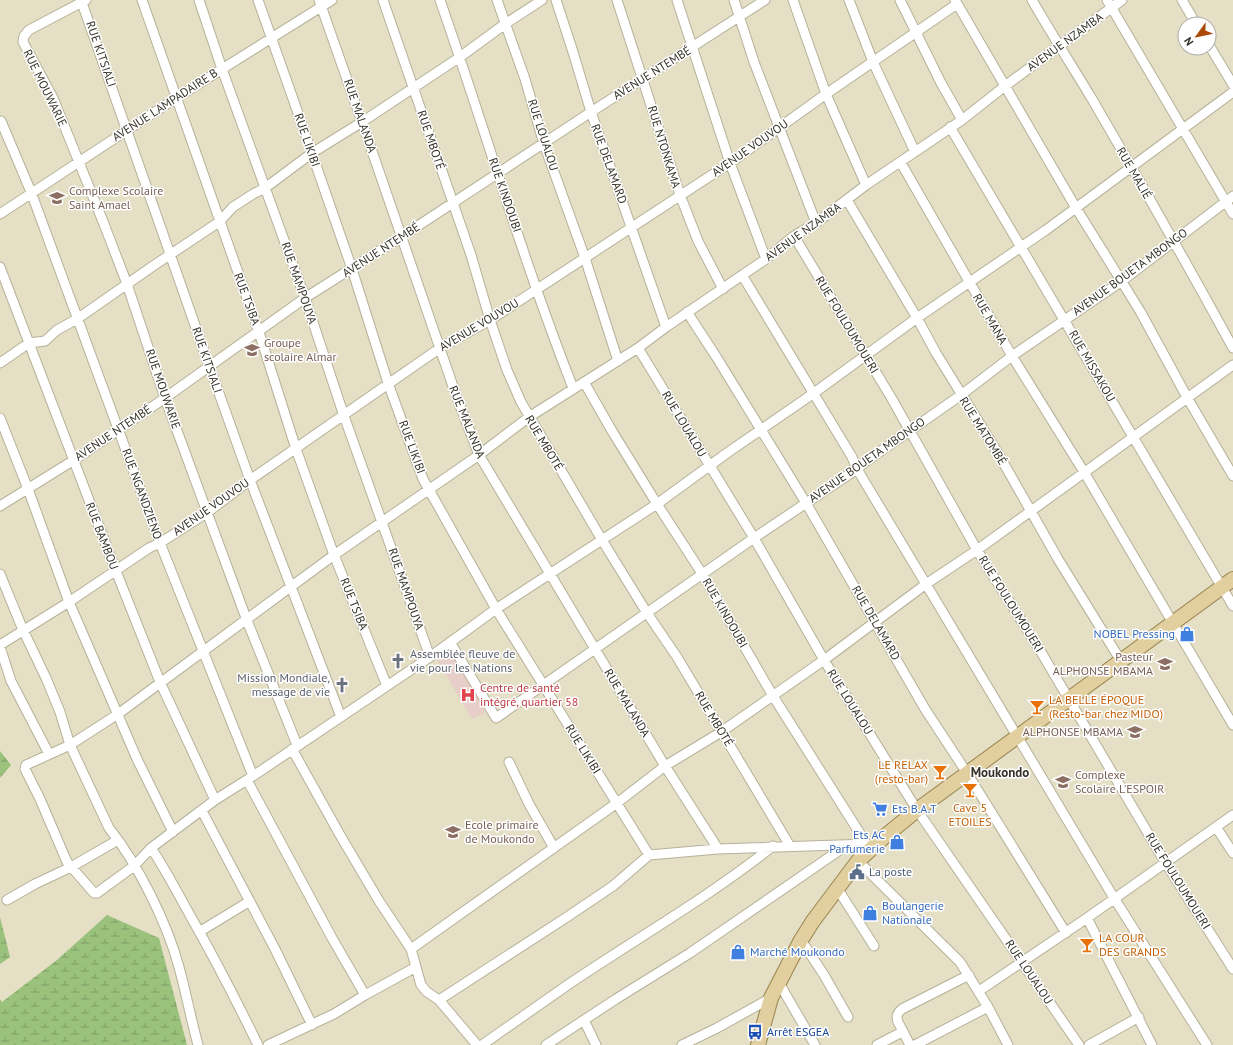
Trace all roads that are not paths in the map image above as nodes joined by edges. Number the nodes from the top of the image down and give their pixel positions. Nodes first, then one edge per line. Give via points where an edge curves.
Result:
1 (142, 0) edge
2 (199, 0) edge
3 (258, 0) edge
4 (332, 0) edge
5 (383, 0) edge
6 (440, 0) edge
7 (497, 0) edge
8 (542, 0) edge
9 (556, 0) edge
10 (617, 0) edge
11 (677, 0) edge
12 (734, 0) edge
13 (765, 0) edge
14 (793, 0) edge
15 (849, 0) edge
16 (900, 0) edge
17 (1032, 0) edge
18 (1122, 0) edge
19 (1182, 0) edge
20 (83, 1) edge
21 (956, 2) edge
22 (320, 3) edge
23 (1109, 4) edge
24 (740, 16) junction
25 (1191, 16) edge
26 (505, 24) junction
27 (916, 32) junction
28 (271, 38) junction
29 (693, 47) junction
30 (1059, 47) junction
31 (1216, 56) edge
32 (460, 57) junction
33 (873, 62) junction
34 (222, 69) junction
35 (643, 78) junction
36 (1233, 85) edge
37 (1005, 86) junction
38 (412, 88) junction
39 (1233, 92) edge
40 (826, 94) junction
41 (176, 98) junction
42 (591, 112) junction
43 (962, 120) junction
44 (1, 121) edge
45 (362, 122) junction
46 (950, 127) junction
47 (780, 128) junction
48 (1182, 129) junction
49 (127, 130) junction
50 (544, 144) junction
51 (915, 152) junction
52 (312, 153) junction
53 (78, 162) junction
54 (730, 162) junction
55 (901, 163) junction
56 (1131, 167) junction
57 (497, 174) junction
58 (866, 185) junction
59 (265, 188) junction
60 (31, 192) junction
61 (680, 196) junction
62 (1230, 199) edge
63 (847, 200) junction
64 (453, 204) junction
65 (1076, 208) junction
66 (0, 214) edge
67 (1233, 214) edge
68 (219, 222) junction
69 (816, 223) junction
70 (632, 227) junction
71 (794, 236) junction
72 (401, 238) junction
73 (1174, 241) junction
74 (1022, 246) junction
75 (170, 254) junction
76 (585, 258) junction
77 (766, 259) junction
78 (0, 268) edge
79 (352, 269) junction
80 (742, 275) junction
81 (1122, 281) junction
82 (969, 282) junction
83 (127, 284) junction
84 (537, 289) junction
85 (723, 289) junction
86 (305, 298) junction
87 (687, 312) junction
88 (917, 318) junction
89 (77, 319) junction
90 (1065, 319) junction
91 (490, 320) junction
92 (666, 327) junction
93 (259, 332) junction
94 (29, 343) junction
95 (440, 348) junction
96 (638, 348) junction
97 (1233, 348) edge
98 (865, 355) junction
99 (1012, 356) junction
100 (618, 361) junction
101 (0, 363) edge
102 (1233, 366) edge
103 (210, 368) junction
104 (584, 382) junction
105 (388, 383) junction
106 (573, 388) junction
107 (814, 393) junction
108 (961, 395) junction
109 (166, 398) junction
110 (1188, 399) junction
111 (344, 416) junction
112 (529, 417) junction
113 (0, 418) edge
114 (761, 429) junction
115 (118, 430) junction
116 (909, 431) junction
117 (1134, 437) junction
118 (296, 449) junction
119 (478, 455) junction
120 (74, 460) junction
121 (709, 465) junction
122 (857, 469) junction
123 (1084, 472) junction
124 (1233, 476) edge
125 (250, 480) junction
126 (28, 489) junction
127 (429, 490) junction
128 (806, 503) junction
129 (657, 504) junction
130 (0, 506) edge
131 (1031, 511) junction
132 (208, 512) junction
133 (383, 522) junction
134 (754, 538) junction
135 (602, 540) junction
136 (160, 542) junction
137 (977, 550) junction
138 (334, 555) junction
139 (116, 571) junction
140 (0, 574) edge
141 (551, 574) junction
142 (703, 575) junction
143 (1227, 583) edge
144 (926, 584) junction
145 (290, 586) junction
146 (69, 602) junction
147 (1233, 606) edge
148 (496, 609) junction
149 (647, 613) junction
150 (246, 618) junction
151 (876, 622) junction
152 (1172, 624) junction
153 (23, 630) junction
154 (450, 642) junction
155 (0, 646) edge
156 (595, 650) junction
157 (202, 651) junction
158 (430, 657) junction
159 (824, 660) junction
160 (1121, 661) junction
161 (160, 682) junction
162 (387, 686) junction
163 (544, 686) junction
164 (773, 696) junction
165 (1069, 700) junction
166 (118, 714) junction
167 (341, 717) junction
168 (1233, 725) edge
169 (721, 732) junction
170 (1017, 738) junction
171 (70, 744) junction
172 (295, 747) junction
173 (49, 754) junction
174 (509, 762) dead end
175 (665, 766) junction
176 (967, 773) junction
177 (250, 778) junction
178 (215, 800) junction
179 (618, 803) junction
180 (202, 810) junction
181 (917, 810) junction
182 (1233, 815) edge
183 (1216, 827) junction
184 (173, 832) junction
185 (118, 840) junction
186 (871, 844) junction
187 (847, 845) junction
188 (773, 846) junction
189 (790, 846) junction
190 (152, 848) junction
191 (554, 848) junction
192 (718, 849) junction
193 (1233, 853) edge
194 (649, 855) junction
195 (858, 861) junction
196 (1165, 862) junction
197 (134, 866) junction
198 (71, 867) junction
199 (837, 888) junction
200 (1114, 898) junction
201 (7, 900) dead end
202 (250, 901) junction
203 (1087, 918) junction
204 (199, 932) junction
205 (1066, 933) junction
206 (801, 940) junction
207 (874, 946) dead end
208 (411, 949) junction
209 (1022, 962) junction
210 (416, 967) junction
211 (1233, 968) edge
212 (969, 975) junction
213 (779, 983) junction
214 (979, 991) junction
215 (365, 994) junction
216 (771, 998) junction
217 (439, 1000) junction
218 (988, 1007) junction
219 (848, 1017) dead end
220 (1139, 1018) junction
221 (584, 1020) junction
222 (312, 1025) junction
223 (902, 1032) junction
224 (198, 1045) edge
225 (258, 1045) edge
226 (268, 1045) edge
227 (477, 1045) edge
228 (482, 1045) edge
229 (546, 1045) edge
230 (596, 1045) edge
231 (682, 1045) edge
232 (758, 1045) edge
233 (814, 1045) edge
234 (876, 1045) edge
235 (910, 1045) edge
236 (915, 1045) edge
237 (1008, 1045) edge
238 (1078, 1045) edge
239 (1089, 1045) edge
240 (1152, 1045) edge
241 (1206, 1045) edge

1 - 41 street, RUE TSIBA
2 - 34 street, RUE MAMPOUYA
3 - 28 street, RUE LIKIBI
4 - 22 street, AVENUE LAMPADAIRE B
5 - 38 street, RUE MBOTÉ
6 - 32 street, RUE KINDOUBI
7 - 26 street, RUE LOUALOU
8 - 26 street
9 - 42 street, RUE DELAMARD
10 - 35 street, RUE NTONKAMA
11 - 29 street
12 - 24 street
13 - 24 street, AVENUE NTEMBÉ
14 - 40 street
15 - 33 street
16 - 27 street
17 - 30 street, RUE MALIÉ
18 - 23 street, AVENUE NZAMBA
19 - 25 street
20 - 49 street, RUE KITSIALI
20 - 53 street, RUE MOUWARIE via 30,30 24,36 23,42 53,98
21 - 27 street, AVENUE VOUVOU
21 - 37 street
22 - 28 street, AVENUE LAMPADAIRE B
22 - 45 street, RUE MALANDA
23 - 30 street, AVENUE NZAMBA
23 - 48 street
24 - 29 street, AVENUE NTEMBÉ
24 - 47 street via 754,62
26 - 32 street
26 - 50 street, RUE LOUALOU via 525,79
27 - 33 street, AVENUE VOUVOU
27 - 43 street
28 - 34 street, AVENUE LAMPADAIRE B
28 - 52 street, RUE LIKIBI
29 - 35 street, AVENUE NTEMBÉ
29 - 54 street
30 - 37 street, AVENUE NZAMBA
30 - 56 street, RUE MALIÉ via 1092,98
31 - 36 street
32 - 38 street
32 - 57 street, RUE KINDOUBI
33 - 40 street, AVENUE VOUVOU
33 - 51 street
34 - 41 street, AVENUE LAMPADAIRE B
34 - 59 street, RUE MAMPOUYA
35 - 42 street, AVENUE NTEMBÉ
35 - 61 street, RUE NTONKAMA
37 - 43 street, AVENUE NZAMBA
37 - 65 street
38 - 45 street
38 - 64 street, RUE MBOTÉ
39 - 48 street
40 - 47 street, AVENUE VOUVOU
40 - 58 street
41 - 49 street, AVENUE LAMPADAIRE B
41 - 68 street, RUE TSIBA
42 - 50 street, AVENUE NTEMBÉ
42 - 70 street, RUE DELAMARD
43 - 46 street, AVENUE NZAMBA
44 - 60 street, RUE NGANDZIENO
45 - 52 street
45 - 72 street, RUE MALANDA
46 - 51 street, AVENUE NZAMBA
46 - 74 street, RUE MISSAKOU
47 - 54 street, AVENUE VOUVOU
47 - 69 street
48 - 56 street
48 - 62 street
49 - 53 street, AVENUE LAMPADAIRE B
49 - 75 street, RUE KITSIALI
50 - 57 street, AVENUE NTEMBÉ
50 - 76 street, RUE LOUALOU
51 - 55 street, AVENUE NZAMBA
52 - 59 street
52 - 79 street, RUE LIKIBI
53 - 60 street, AVENUE LAMPADAIRE B
53 - 83 street, RUE MOUWARIE
54 - 61 street, AVENUE VOUVOU
54 - 77 street
55 - 58 street, AVENUE NZAMBA
55 - 82 street, RUE MANA
56 - 65 street
56 - 73 street, RUE MALIÉ
57 - 64 street, AVENUE NTEMBÉ
57 - 84 street, RUE KINDOUBI
58 - 63 street, AVENUE NZAMBA
59 - 68 street via 233,207
59 - 86 street, RUE MAMPOUYA
60 - 66 street, AVENUE LAMPADAIRE B
60 - 89 street, RUE NGANDZIENO
61 - 70 street, AVENUE VOUVOU
61 - 85 street, RUE NTONKAMA via 698,241
62 - 67 street
62 - 73 street, AVENUE BOUETA MBONGO
63 - 69 street, AVENUE NZAMBA
63 - 88 street, RUE MATOMBÉ
64 - 72 street, AVENUE NTEMBÉ
64 - 91 street, RUE MBOTÉ
65 - 74 street
65 - 81 street
68 - 75 street
68 - 93 street, RUE TSIBA
69 - 71 street, AVENUE NZAMBA
70 - 76 street, AVENUE VOUVOU
70 - 92 street, RUE DELAMARD
71 - 77 street, AVENUE NZAMBA
71 - 98 street, RUE FOULOUMOUERI
72 - 79 street, AVENUE NTEMBÉ
72 - 95 street, RUE MALANDA
73 - 81 street, AVENUE BOUETA MBONGO
73 - 97 street, RUE MALIÉ
74 - 82 street
74 - 90 street, RUE MISSAKOU
75 - 83 street
75 - 103 street, RUE KITSIALI
76 - 84 street, AVENUE VOUVOU
76 - 100 street, RUE LOUALOU
77 - 80 street, AVENUE NZAMBA
78 - 94 street, RUE BAMBOU
79 - 86 street, AVENUE NTEMBÉ
79 - 105 street, RUE LIKIBI
80 - 85 street, AVENUE NZAMBA
80 - 107 street
81 - 90 street, AVENUE BOUETA MBONGO
81 - 110 street
82 - 88 street
82 - 99 street, RUE MANA
83 - 89 street
83 - 109 street, RUE MOUWARIE
84 - 91 street, AVENUE VOUVOU
84 - 106 street, RUE KINDOUBI
85 - 87 street, AVENUE NZAMBA
86 - 93 street, AVENUE NTEMBÉ
86 - 111 street, RUE MAMPOUYA
87 - 92 street, AVENUE NZAMBA
87 - 114 street, RUE DELAMARD
88 - 98 street
88 - 108 street, RUE MATOMBÉ
89 - 94 street via 45,340
89 - 115 street, RUE NGANDZIENO
90 - 99 street, AVENUE BOUETA MBONGO
90 - 117 street, RUE MISSAKOU
91 - 95 street, AVENUE VOUVOU
91 - 112 street, RUE MBOTÉ via 507,370
92 - 96 street, AVENUE NZAMBA
93 - 103 street, AVENUE NTEMBÉ
93 - 118 street, RUE TSIBA
94 - 101 street
94 - 120 street, RUE BAMBOU
95 - 105 street, AVENUE VOUVOU
95 - 119 street, RUE MALANDA
96 - 100 street, AVENUE NZAMBA
96 - 121 street, RUE LOUALOU
98 - 107 street
98 - 116 street, RUE FOULOUMOUERI
99 - 108 street, AVENUE BOUETA MBONGO
99 - 123 street, RUE MANA
100 - 104 street, AVENUE NZAMBA
102 - 110 street
103 - 109 street, AVENUE NTEMBÉ
103 - 125 street, RUE KITSIALI
104 - 106 street, AVENUE NZAMBA
104 - 129 street, RUE KINDOUBI
105 - 111 street, AVENUE VOUVOU
105 - 127 street, RUE LIKIBI
106 - 112 street, AVENUE NZAMBA
107 - 114 street
107 - 122 street
108 - 116 street, AVENUE BOUETA MBONGO
108 - 131 street, RUE MATOMBÉ
109 - 115 street, AVENUE NTEMBÉ
109 - 132 street, RUE MOUWARIE
110 - 117 street
110 - 124 street
111 - 118 street, AVENUE VOUVOU
111 - 133 street, RUE MAMPOUYA
112 - 119 street, AVENUE NZAMBA
112 - 135 street, RUE MBOTÉ
113 - 126 street
114 - 121 street
114 - 128 street, RUE DELAMARD
115 - 120 street, AVENUE NTEMBÉ
115 - 136 street, RUE NGANDZIENO
116 - 122 street, AVENUE BOUETA MBONGO
116 - 137 street, RUE FOULOUMOUERI
117 - 123 street
117 - 143 street, RUE MISSAKOU
118 - 125 street, AVENUE VOUVOU
118 - 138 street, RUE TSIBA
119 - 127 street, AVENUE NZAMBA
119 - 141 street, RUE MALANDA
120 - 126 street, AVENUE NTEMBÉ
120 - 139 street, RUE BAMBOU
121 - 129 street
121 - 134 street, RUE LOUALOU
122 - 128 street, AVENUE BOUETA MBONGO
122 - 144 street
123 - 131 street
123 - 152 street, RUE MANA
125 - 132 street, AVENUE VOUVOU
125 - 145 street, RUE KITSIALI
126 - 130 street, AVENUE NTEMBÉ
126 - 146 street
127 - 133 street, AVENUE NZAMBA
127 - 148 street, RUE LIKIBI
128 - 134 street, AVENUE BOUETA MBONGO
128 - 151 street, RUE DELAMARD
129 - 135 street
129 - 142 street, RUE KINDOUBI
131 - 137 street
131 - 160 street, RUE MATOMBÉ
132 - 136 street, AVENUE VOUVOU
132 - 150 street, RUE MOUWARIE
133 - 138 street, AVENUE NZAMBA
133 - 158 street, RUE MAMPOUYA
134 - 142 street, AVENUE BOUETA MBONGO
134 - 159 street, RUE LOUALOU
135 - 141 street
135 - 149 street, RUE MBOTÉ
136 - 139 street, AVENUE VOUVOU
136 - 157 street, RUE NGANDZIENO
137 - 144 street
137 - 165 street, RUE FOULOUMOUERI
138 - 145 street, AVENUE NZAMBA
138 - 162 street, RUE TSIBA
139 - 146 street, AVENUE VOUVOU
139 - 161 street, RUE BAMBOU
140 - 153 street
141 - 148 street
141 - 156 street, RUE MALANDA
142 - 149 street, AVENUE BOUETA MBONGO
142 - 164 street, RUE KINDOUBI
143 - 147 street, RUE MISSAKOU
143 - 152 main road
144 - 151 street
144 - 170 street
145 - 150 street, AVENUE NZAMBA
145 - 167 street, RUE KITSIALI
146 - 153 street, AVENUE VOUVOU
146 - 166 street
148 - 154 street
148 - 163 street, RUE LIKIBI
149 - 156 street, AVENUE BOUETA MBONGO
149 - 169 street, RUE MBOTÉ via 677,657
150 - 157 street, AVENUE NZAMBA
150 - 172 street, RUE MOUWARIE
151 - 159 street
151 - 176 street, RUE DELAMARD via 925,709
152 - 160 main road
152 - 168 street, RUE MANA
153 - 155 street, AVENUE VOUVOU
153 - 171 street via 46,678
154 - 158 street
154 - 163 street, AVENUE BOUETA MBONGO via 496,718
155 - 173 street via 11,681
156 - 163 street, AVENUE BOUETA MBONGO
156 - 175 street, RUE MALANDA
157 - 161 street, AVENUE NZAMBA
157 - 177 street, RUE NGANDZIENO
158 - 162 street
159 - 164 street
159 - 181 street, RUE LOUALOU
160 - 165 main road
161 - 166 street, AVENUE NZAMBA
161 - 178 street, RUE BAMBOU
162 - 167 street
163 - 179 street, RUE LIKIBI
164 - 169 street
164 - 186 street, RUE KINDOUBI
165 - 170 main road
165 - 196 street, RUE FOULOUMOUERI
166 - 171 street, AVENUE NZAMBA
166 - 184 street via 136,759
167 - 172 street
169 - 175 street
169 - 189 street, RUE MBOTÉ
170 - 176 main road
170 - 200 street
171 - 173 street, AVENUE NZAMBA
171 - 185 street via 109,828
172 - 177 street
172 - 208 street, RUE MOUWARIE via 340,835
173 - 198 street, AVENUE NZAMBA via 26,765 25,769
174 - 191 street
175 - 179 street
175 - 192 street, RUE MALANDA
176 - 181 main road
176 - 205 street, RUE DELAMARD
177 - 178 street
177 - 215 street, RUE NGANDZIENO via 332,938
178 - 180 street
179 - 191 street
179 - 194 street, RUE LIKIBI
180 - 184 street
180 - 202 street
181 - 186 main road
181 - 209 street, RUE LOUALOU
182 - 183 street
183 - 193 street
183 - 196 street
184 - 190 street
185 - 197 street
185 - 198 street
186 - 187 street
186 - 195 main road
187 - 189 street
187 - 221 street via 690,953
188 - 189 street
188 - 192 street
188 - 228 street via 668,921
190 - 197 street
190 - 204 street
191 - 208 street
192 - 194 street
194 - 217 street via 613,886
195 - 199 main road
195 - 212 street via 946,947
196 - 200 street
196 - 211 street, RUE FOULOUMOUERI
197 - 198 street via 97,893 94,893
197 - 224 street via 152,897 179,966
198 - 201 street
199 - 206 main road
199 - 207 street
200 - 203 street
200 - 241 street
202 - 204 street
202 - 222 street
203 - 205 street
203 - 220 street
204 - 225 street
205 - 209 street
206 - 213 main road
206 - 219 street
208 - 210 street, RUE MOUWARIE
209 - 214 street
209 - 238 street, RUE LOUALOU
210 - 215 street
210 - 217 street, RUE MOUWARIE via 421,985
212 - 214 street
212 - 223 street via 898,1012 897,1018
213 - 216 main road
213 - 233 street
214 - 218 street
215 - 222 street
216 - 231 street
216 - 232 main road
217 - 227 street, RUE MOUWARIE
218 - 236 street
218 - 237 street
220 - 239 street
220 - 240 street
221 - 229 street
221 - 230 street
222 - 226 street
223 - 234 street
223 - 235 street

